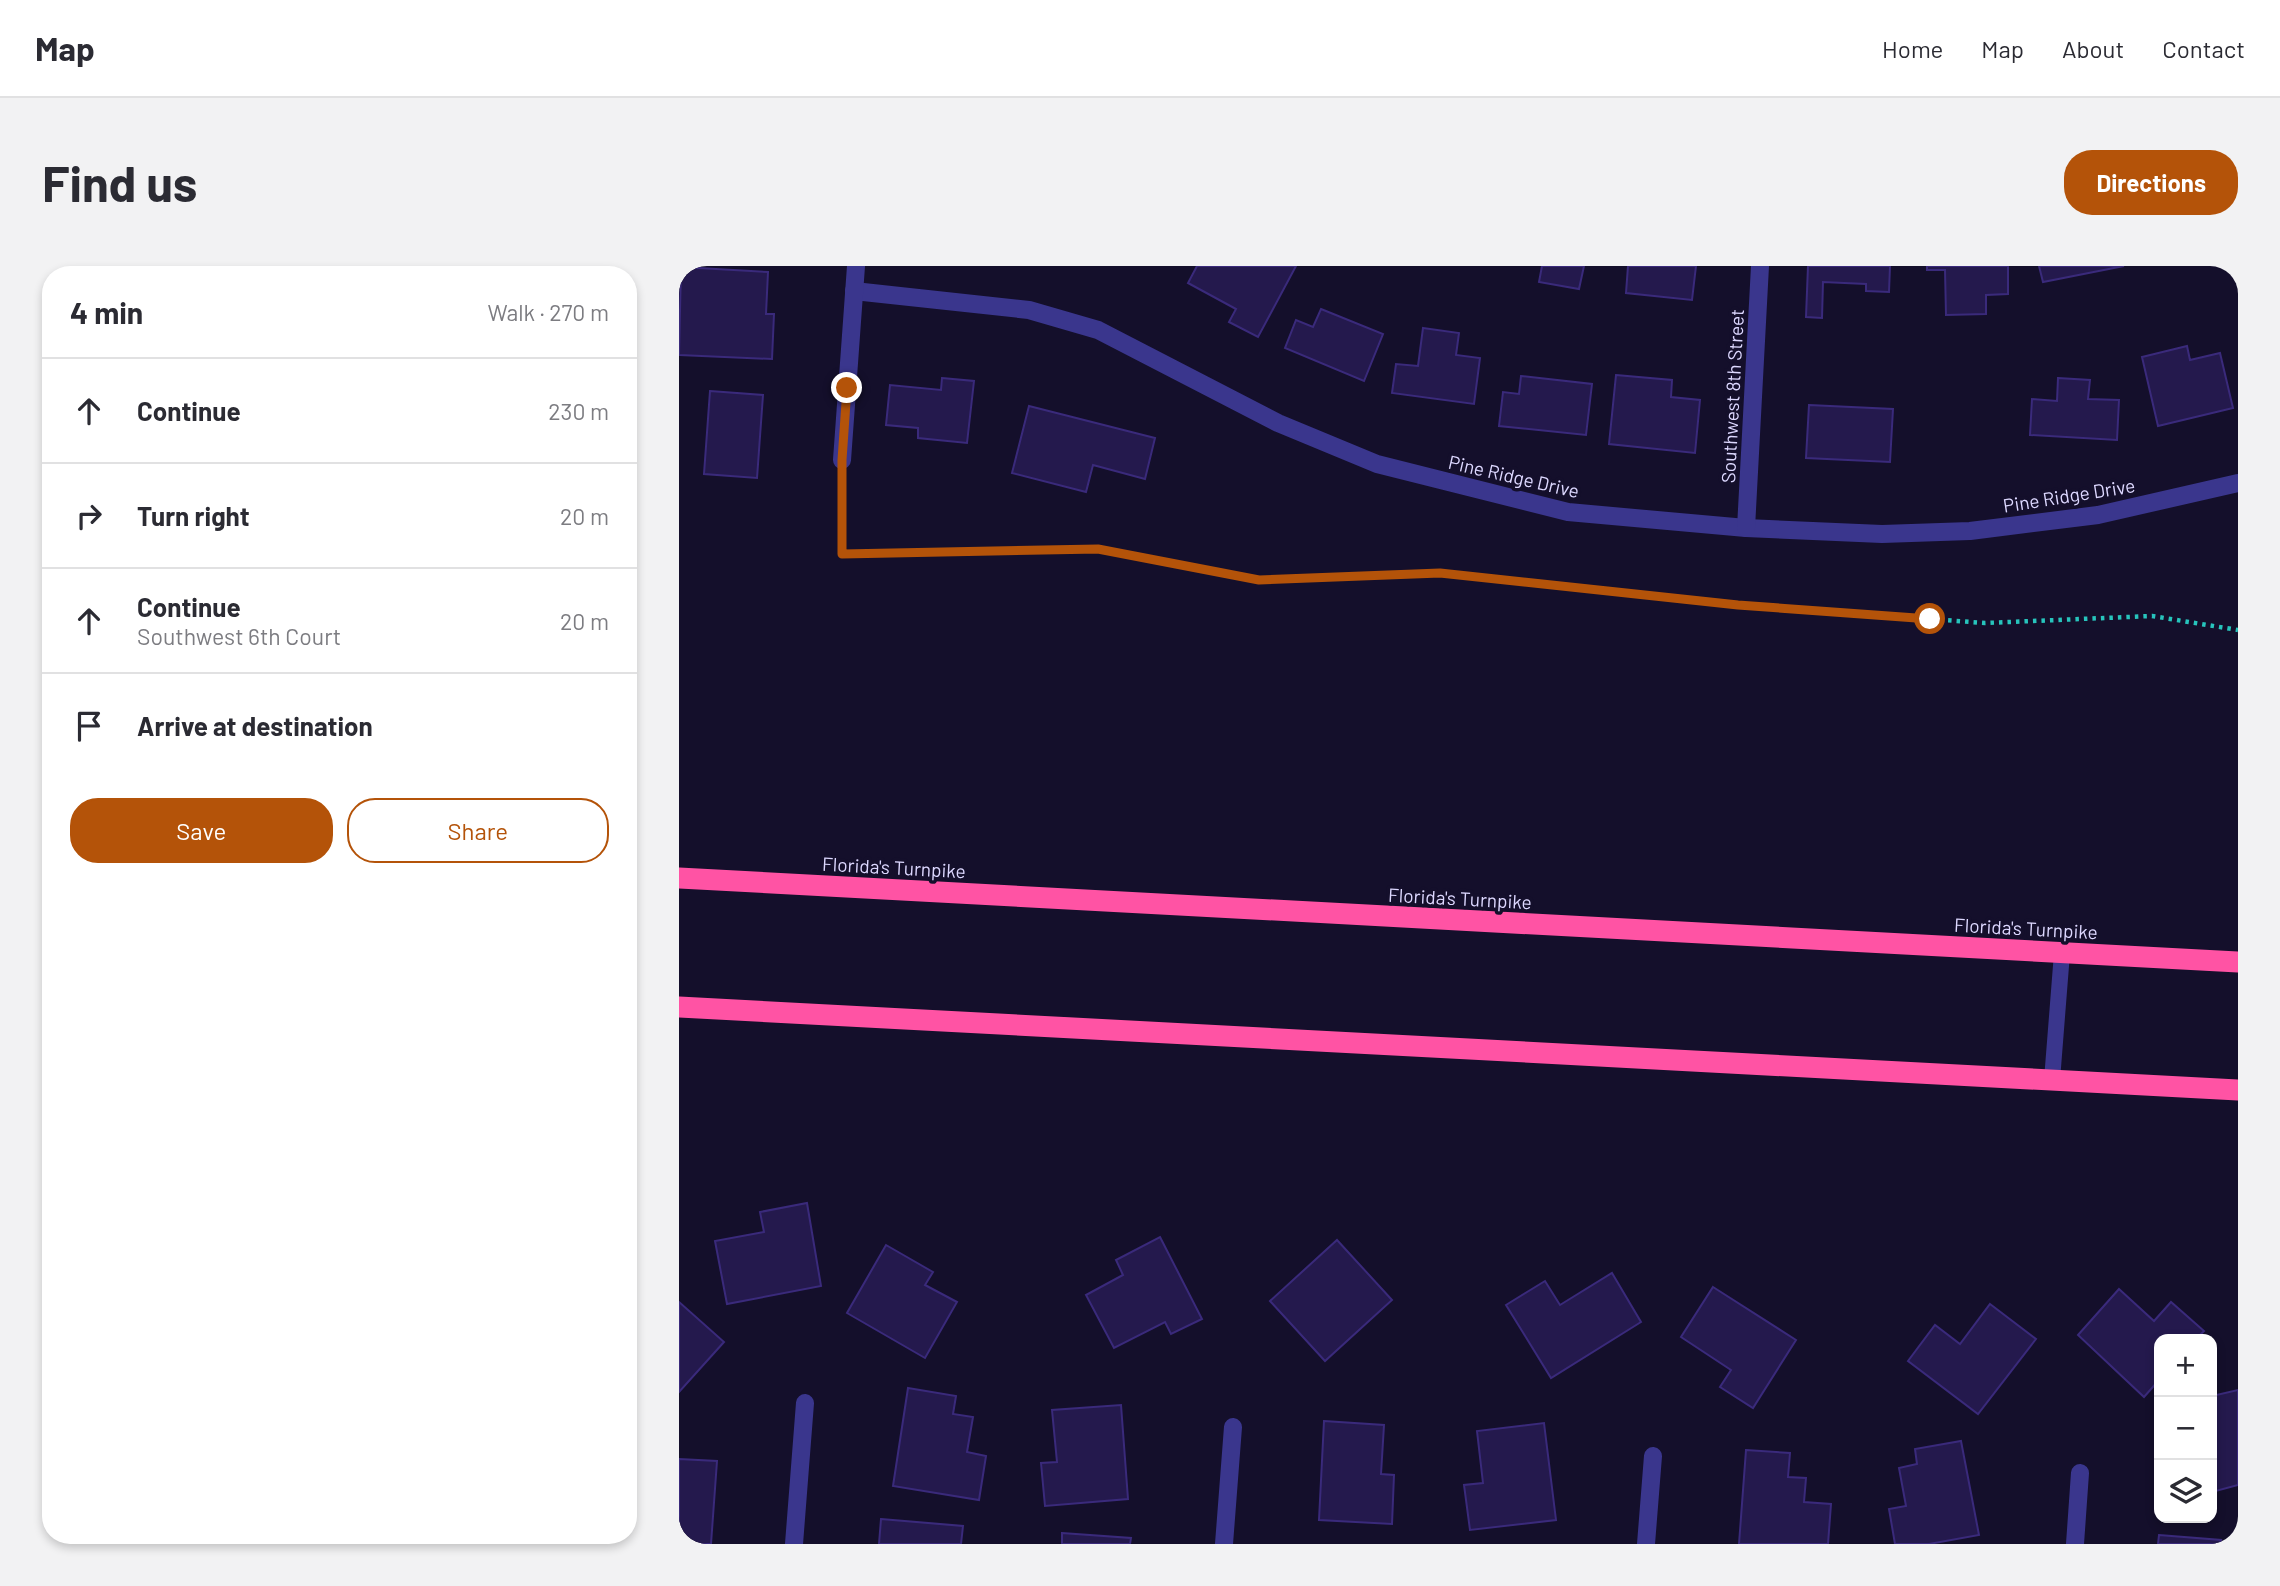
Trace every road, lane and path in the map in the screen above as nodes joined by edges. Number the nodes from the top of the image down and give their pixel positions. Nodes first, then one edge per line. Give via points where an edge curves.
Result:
1 (856, 266) edge
2 (1760, 266) edge
3 (854, 291) junction
4 (842, 460) joint
5 (2238, 483) edge
6 (1746, 528) junction
7 (2238, 630) edge
8 (679, 878) edge
9 (2062, 953) junction
10 (2238, 962) edge
11 (679, 1007) edge
12 (2052, 1080) junction
13 (2238, 1090) edge
14 (805, 1403) dead end
15 (1233, 1427) dead end
16 (1653, 1457) dead end
17 (2080, 1473) dead end
18 (794, 1544) edge
19 (1224, 1544) edge
20 (1646, 1544) edge
21 (2075, 1544) edge

1 - 3 street
2 - 6 street, Southwest 8th Street
3 - 4 street
3 - 6 street, Pine Ridge Drive via 1029,310 1098,330 1278,423 1377,464 1568,512
4 - 7 path via 842,554 1098,549 1259,580 1440,573 1738,605 1971,622 2152,616
5 - 6 street, Pine Ridge Drive via 2098,515 1970,531 1882,534
8 - 9 highway, Florida's Turnpike
9 - 10 highway, Florida's Turnpike
9 - 12 lane
11 - 12 highway
12 - 13 highway
14 - 18 street
15 - 19 street
16 - 20 street
17 - 21 street

